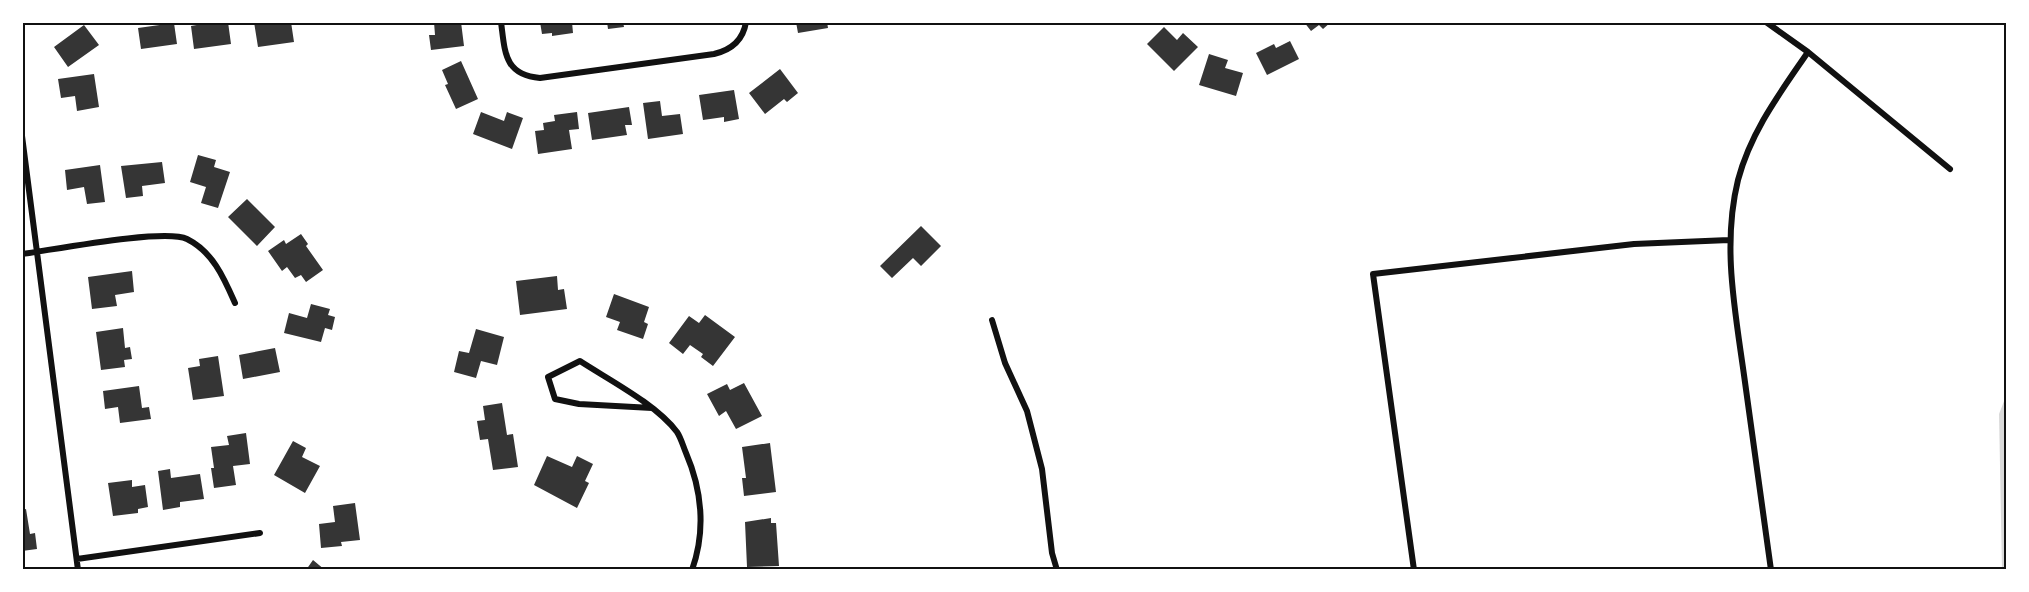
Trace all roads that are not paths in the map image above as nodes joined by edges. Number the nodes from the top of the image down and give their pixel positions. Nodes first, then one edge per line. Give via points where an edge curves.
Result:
1 (501, 22) edge
2 (746, 22) edge
3 (1766, 22) edge
4 (1808, 52) junction
5 (22, 136) edge
6 (1950, 169) dead end
7 (1730, 240) junction
8 (38, 252) junction
9 (22, 254) edge
10 (235, 303) dead end
11 (992, 320) dead end
12 (652, 408) junction
13 (260, 533) dead end
14 (77, 560) junction
15 (78, 570) edge
16 (692, 570) edge
17 (1057, 570) edge
18 (1414, 570) edge
19 (1771, 570) edge

1 - 2 street via 510,64 528,77 540,78 727,51 744,33
3 - 4 street
4 - 6 street
4 - 7 street via 1752,140 1738,180
5 - 8 street
7 - 18 street via 1634,244 1373,274
7 - 19 street via 1735,305
8 - 9 street
8 - 10 street via 155,236 185,238 206,252 223,275
8 - 14 street
11 - 17 street via 1005,363 1027,411 1042,469
12 - 12 street via 580,361 548,377 555,399
12 - 16 street via 677,432 695,474 702,514 699,552
13 - 14 street
14 - 15 street

